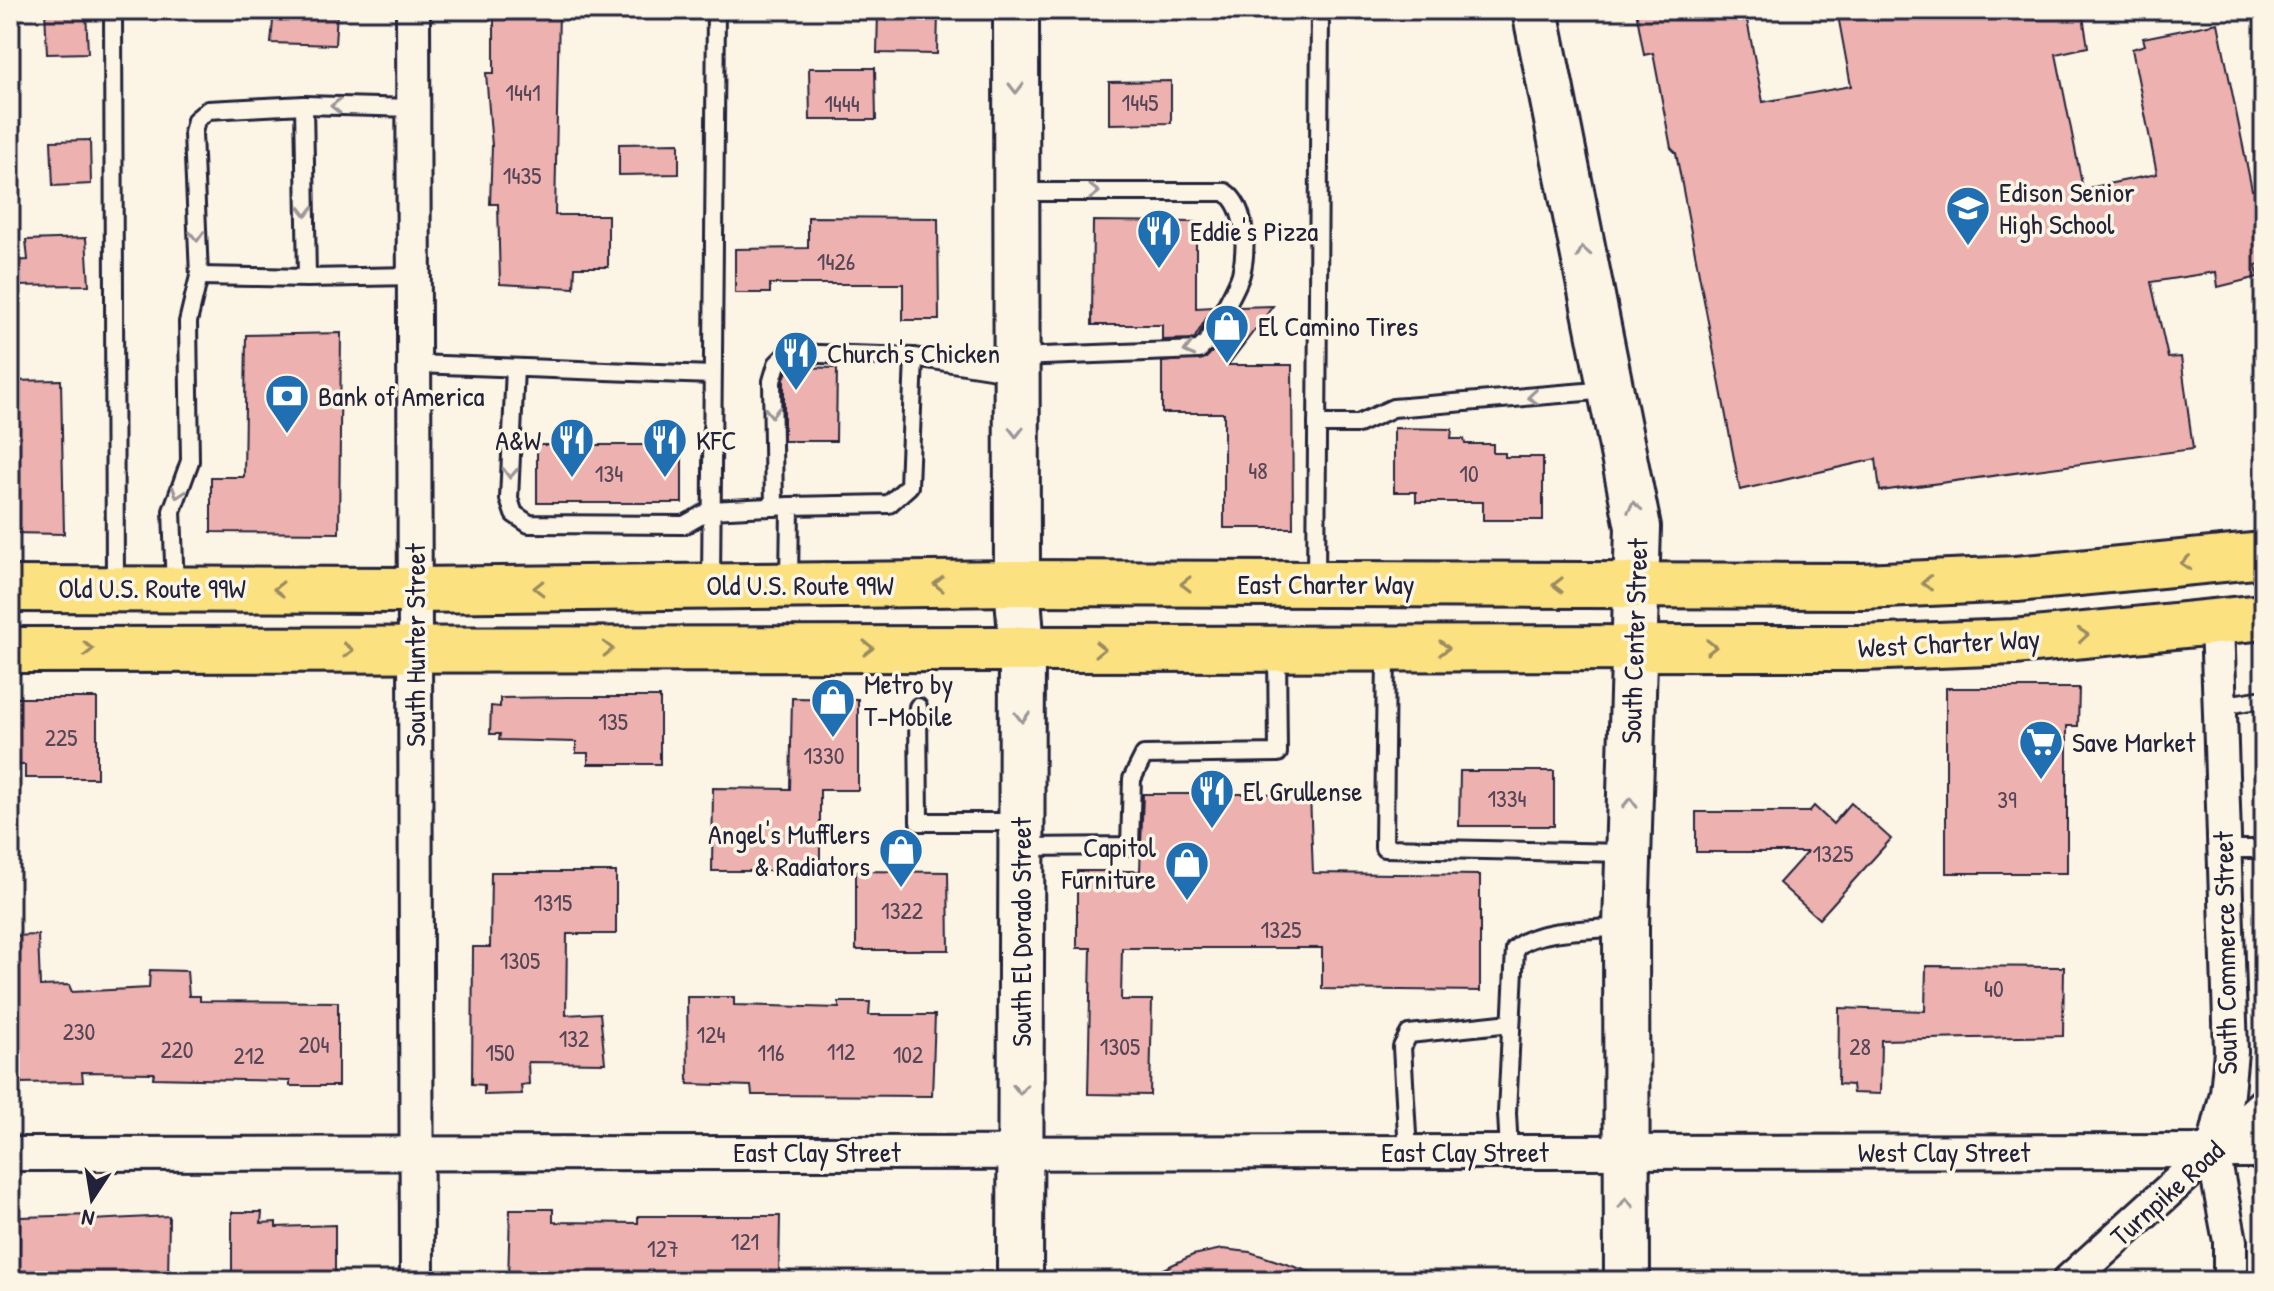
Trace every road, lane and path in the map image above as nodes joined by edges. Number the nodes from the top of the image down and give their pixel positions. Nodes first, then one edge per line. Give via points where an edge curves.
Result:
1 (113, 10) edge
2 (413, 10) edge
3 (716, 10) edge
4 (1016, 10) edge
5 (1320, 10) edge
6 (1535, 10) edge
7 (304, 105) junction
8 (414, 108) junction
9 (1016, 192) junction
10 (199, 276) junction
11 (414, 276) junction
12 (307, 278) junction
13 (914, 357) junction
14 (415, 364) junction
15 (1016, 365) junction
16 (515, 368) junction
17 (712, 375) junction
18 (1611, 390) junction
19 (1317, 424) junction
20 (782, 507) junction
21 (711, 510) junction
22 (2264, 555) edge
23 (1017, 583) junction
24 (789, 584) junction
25 (1316, 584) junction
26 (711, 585) junction
27 (1636, 585) junction
28 (115, 587) junction
29 (175, 588) junction
30 (10, 589) edge
31 (415, 590) junction
32 (2264, 617) edge
33 (2217, 622) junction
34 (1633, 647) junction
35 (1386, 648) junction
36 (1022, 649) junction
37 (1277, 649) junction
38 (10, 650) edge
39 (416, 651) junction
40 (2264, 699) edge
41 (2219, 706) junction
42 (918, 707) dead end
43 (1021, 835) junction
44 (2224, 849) junction
45 (2264, 849) edge
46 (1628, 853) junction
47 (1626, 927) junction
48 (1511, 1023) junction
49 (2264, 1104) edge
50 (1509, 1151) junction
51 (1625, 1151) junction
52 (2264, 1151) edge
53 (1020, 1152) junction
54 (1408, 1152) junction
55 (2213, 1152) junction
56 (10, 1154) edge
57 (417, 1154) junction
58 (417, 1281) edge
59 (1020, 1281) edge
60 (1627, 1281) edge
61 (2069, 1281) edge
62 (2230, 1281) edge

1 - 28 lane
2 - 8 street, South Hunter Street
3 - 17 lane
4 -> 9 main road
5 - 19 lane
18 -> 6 main road, South Center Street
8 -> 7 lane
7 -> 10 lane via 208,110 196,120
7 -> 12 lane
8 - 11 street, South Hunter Street
9 - 15 main road
9 -> 15 lane via 1225,192 1233,197 1245,233 1241,276 1199,350
10 - 12 lane
10 -> 29 lane via 188,322 190,461 172,511
11 - 12 lane
11 - 14 street, South Hunter Street
13 - 15 lane
13 - 20 lane via 909,486 889,504
13 -> 20 lane via 788,353 777,364 772,381
14 - 16 lane
14 - 31 street, South Hunter Street
15 -> 23 main road
16 - 17 lane
16 -> 21 lane via 509,499 514,514 529,524 684,525
17 - 21 lane
18 -> 19 lane via 1393,408 1358,424
27 -> 18 main road, South Center Street via 1638,527
19 - 25 lane
20 - 21 lane
20 - 24 lane
21 - 26 lane
22 -> 27 main road via 2016,579 1863,586
23 -> 24 main road, Old U.S. Route 99W
25 -> 23 main road, East Charter Way
23 - 36 main road, South El Dorado Street
24 - 26 main road, Old U.S. Route 99W
27 -> 25 main road, East Charter Way
26 -> 31 main road, Old U.S. Route 99W
27 - 34 main road, South Center Street
28 - 29 main road, Old U.S. Route 99W
28 - 30 main road, Old U.S. Route 99W
31 -> 29 main road, Old U.S. Route 99W
31 - 39 street, South Hunter Street
32 - 33 main road, West Charter Way
34 -> 33 main road, West Charter Way via 1876,648 2014,642
33 - 41 street, South Commerce Street
35 -> 34 main road
46 -> 34 main road, South Center Street
35 - 37 main road
35 - 46 lane via 1384,848
36 -> 37 main road
39 -> 36 main road
36 -> 43 main road, South El Dorado Street
37 - 43 lane via 1278,753 1144,755 1132,779 1130,846
38 -> 39 main road
39 - 57 street, South Hunter Street
40 - 41 lane
41 - 44 street, South Commerce Street
42 - 43 lane via 919,822
43 -> 53 main road, South El Dorado Street
44 - 45 lane
44 - 55 street, South Commerce Street via 2231,1052
46 - 47 main road, South Center Street
47 - 48 lane via 1523,940 1515,949
47 - 51 main road, South Center Street
48 - 50 lane
48 - 54 lane via 1409,1034 1402,1047
49 - 55 street, Turnpike Road
50 - 51 street, East Clay Street
50 - 54 street, East Clay Street
51 - 55 street, West Clay Street
60 -> 51 main road, South Center Street
52 - 55 street, West Clay Street
53 - 54 street, East Clay Street
53 - 57 street, East Clay Street
53 - 59 main road, South El Dorado Street
55 - 61 street, Turnpike Road
55 - 62 street, South Commerce Street via 2230,1241
56 - 57 street, East Clay Street
57 - 58 street, South Hunter Street

